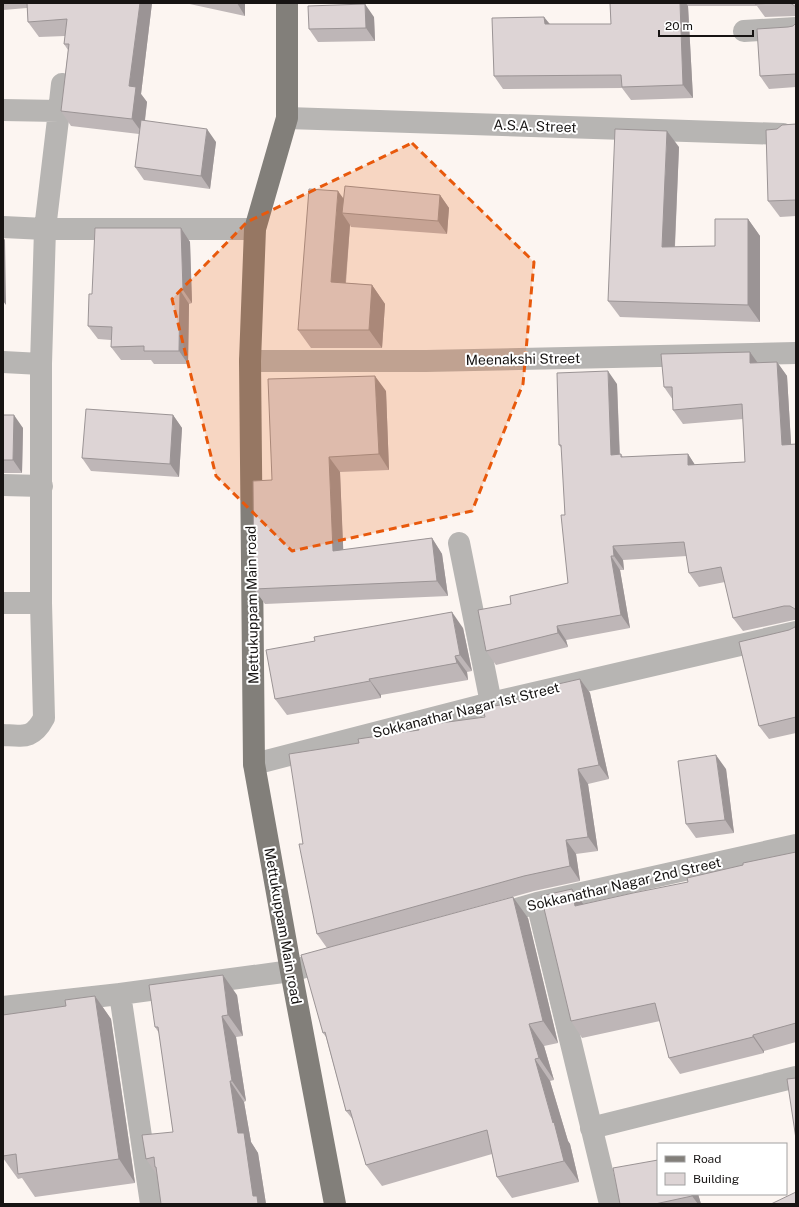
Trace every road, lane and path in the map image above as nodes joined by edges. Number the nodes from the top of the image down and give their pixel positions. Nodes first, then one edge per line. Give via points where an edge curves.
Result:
1 (287, 3) edge
2 (796, 28) edge
3 (744, 31) dead end
4 (62, 84) dead end
5 (3, 110) edge
6 (59, 111) junction
7 (287, 118) junction
8 (783, 134) edge
9 (3, 227) edge
10 (255, 228) junction
11 (45, 229) junction
12 (796, 353) edge
13 (250, 360) junction
14 (3, 362) edge
15 (41, 364) junction
16 (3, 485) edge
17 (42, 486) junction
18 (460, 543) dead end
19 (3, 603) edge
20 (41, 603) junction
21 (796, 632) edge
22 (491, 703) junction
23 (3, 735) edge
24 (254, 764) junction
25 (796, 845) edge
26 (537, 903) junction
27 (475, 920) edge
28 (352, 954) edge
29 (291, 971) junction
30 (120, 994) junction
31 (3, 1007) edge
32 (796, 1078) edge
33 (591, 1128) junction
34 (151, 1204) edge
35 (335, 1204) edge
36 (610, 1204) edge

1 - 7 main road, Mettukuppam Main road
2 - 3 street
4 - 6 street
5 - 6 street
6 - 11 street
7 - 8 street, A.S.A. Street
7 - 10 main road, Mettukuppam Main road
9 - 11 street
10 - 11 street
10 - 13 main road, Mettukuppam Main road
11 - 15 street
12 - 13 street, Meenakshi Street via 426,361
13 - 24 main road, Mettukuppam Main road
14 - 15 street
15 - 17 street
16 - 17 street
17 - 20 street
18 - 22 street
19 - 20 street
20 - 23 street via 44,718 34,732 24,736
21 - 22 street, Sokkanathar Nagar 1st Street
22 - 24 street, Sokkanathar Nagar 1st Street
24 - 29 main road, Mettukuppam Main road
25 - 26 street, Sokkanathar Nagar 2nd Street
26 - 27 street, Sokkanathar Nagar 2nd Street
26 - 33 street
28 - 29 street
29 - 30 street
29 - 35 main road, Mettukuppam Main road
30 - 31 street
30 - 34 street
32 - 33 street
33 - 36 street

